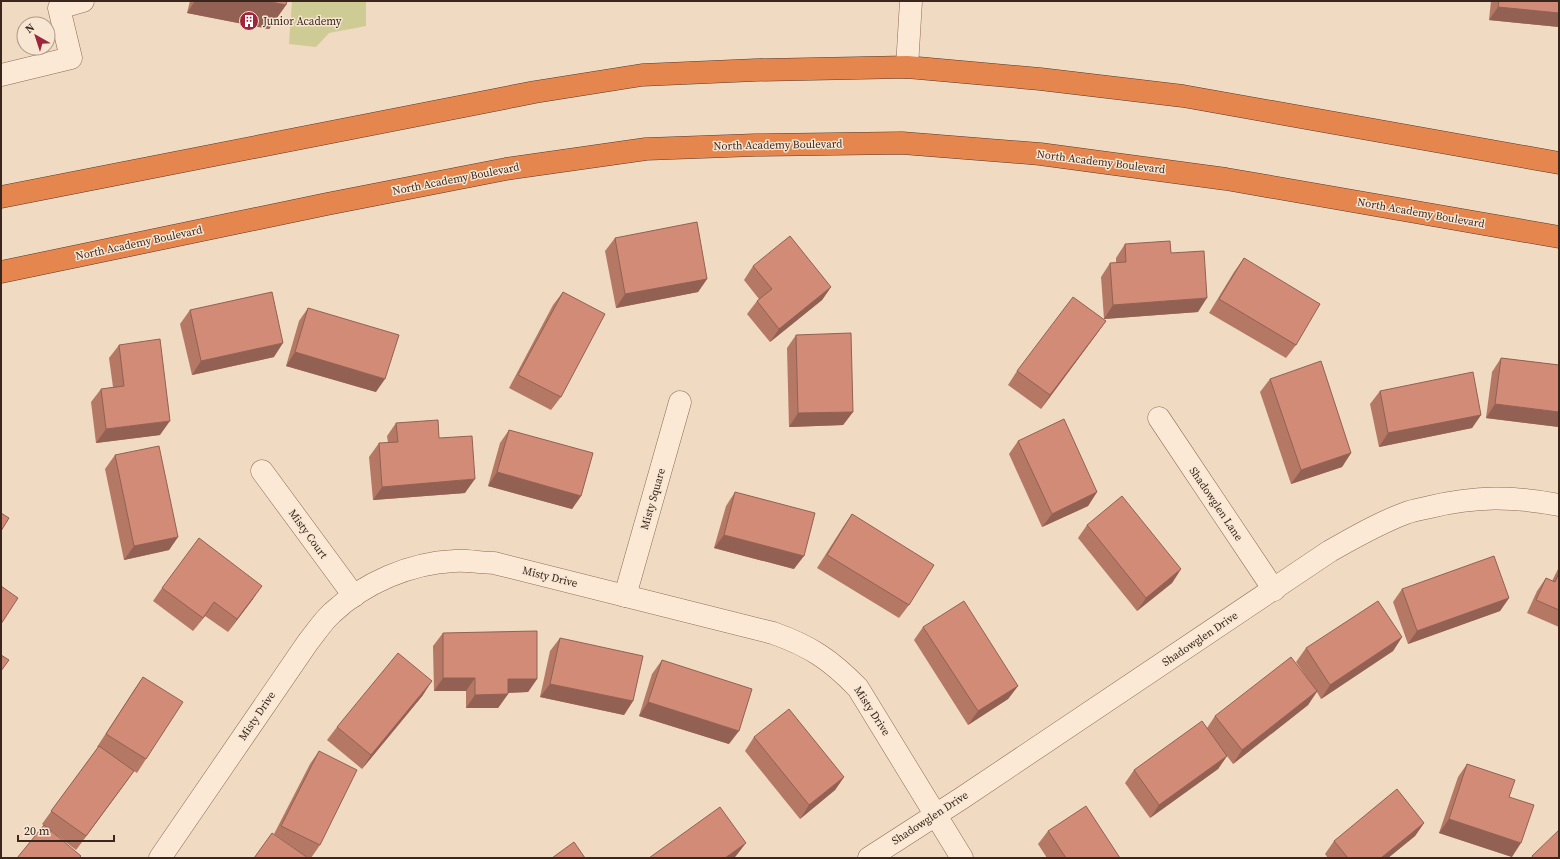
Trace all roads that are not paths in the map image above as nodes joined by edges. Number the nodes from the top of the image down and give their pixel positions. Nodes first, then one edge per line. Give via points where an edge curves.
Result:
1 (83, 1) edge
2 (911, 1) edge
3 (53, 4) edge
4 (907, 68) junction
5 (1, 75) edge
6 (1559, 163) edge
7 (1, 197) edge
8 (1559, 237) edge
9 (1, 272) edge
10 (680, 402) dead end
11 (1159, 418) dead end
12 (262, 471) dead end
13 (1559, 505) edge
14 (1274, 590) junction
15 (354, 596) junction
16 (625, 596) junction
17 (935, 815) junction
18 (160, 858) edge
19 (869, 858) edge
20 (962, 858) edge

1 - 3 street
2 - 4 street
3 - 5 street via 71,58
4 - 6 highway via 1040,79 1184,96
4 - 7 highway via 642,75 527,94
8 - 9 highway, North Academy Boulevard via 1226,178 1040,154 902,143 756,145 646,149 506,169
10 - 16 street, Misty Square
11 - 14 street, Shadowglen Lane
12 - 15 street, Misty Court
13 - 14 street, Shadowglen Drive via 1488,497 1407,512 1371,528
14 - 17 street, Shadowglen Drive
15 - 16 street, Misty Drive via 387,577 419,566 454,561 494,563
15 - 18 street, Misty Drive via 331,614 308,642
16 - 17 street, Misty Drive via 773,633 818,653 858,688
17 - 19 street, Shadowglen Drive
17 - 20 street, Misty Drive

